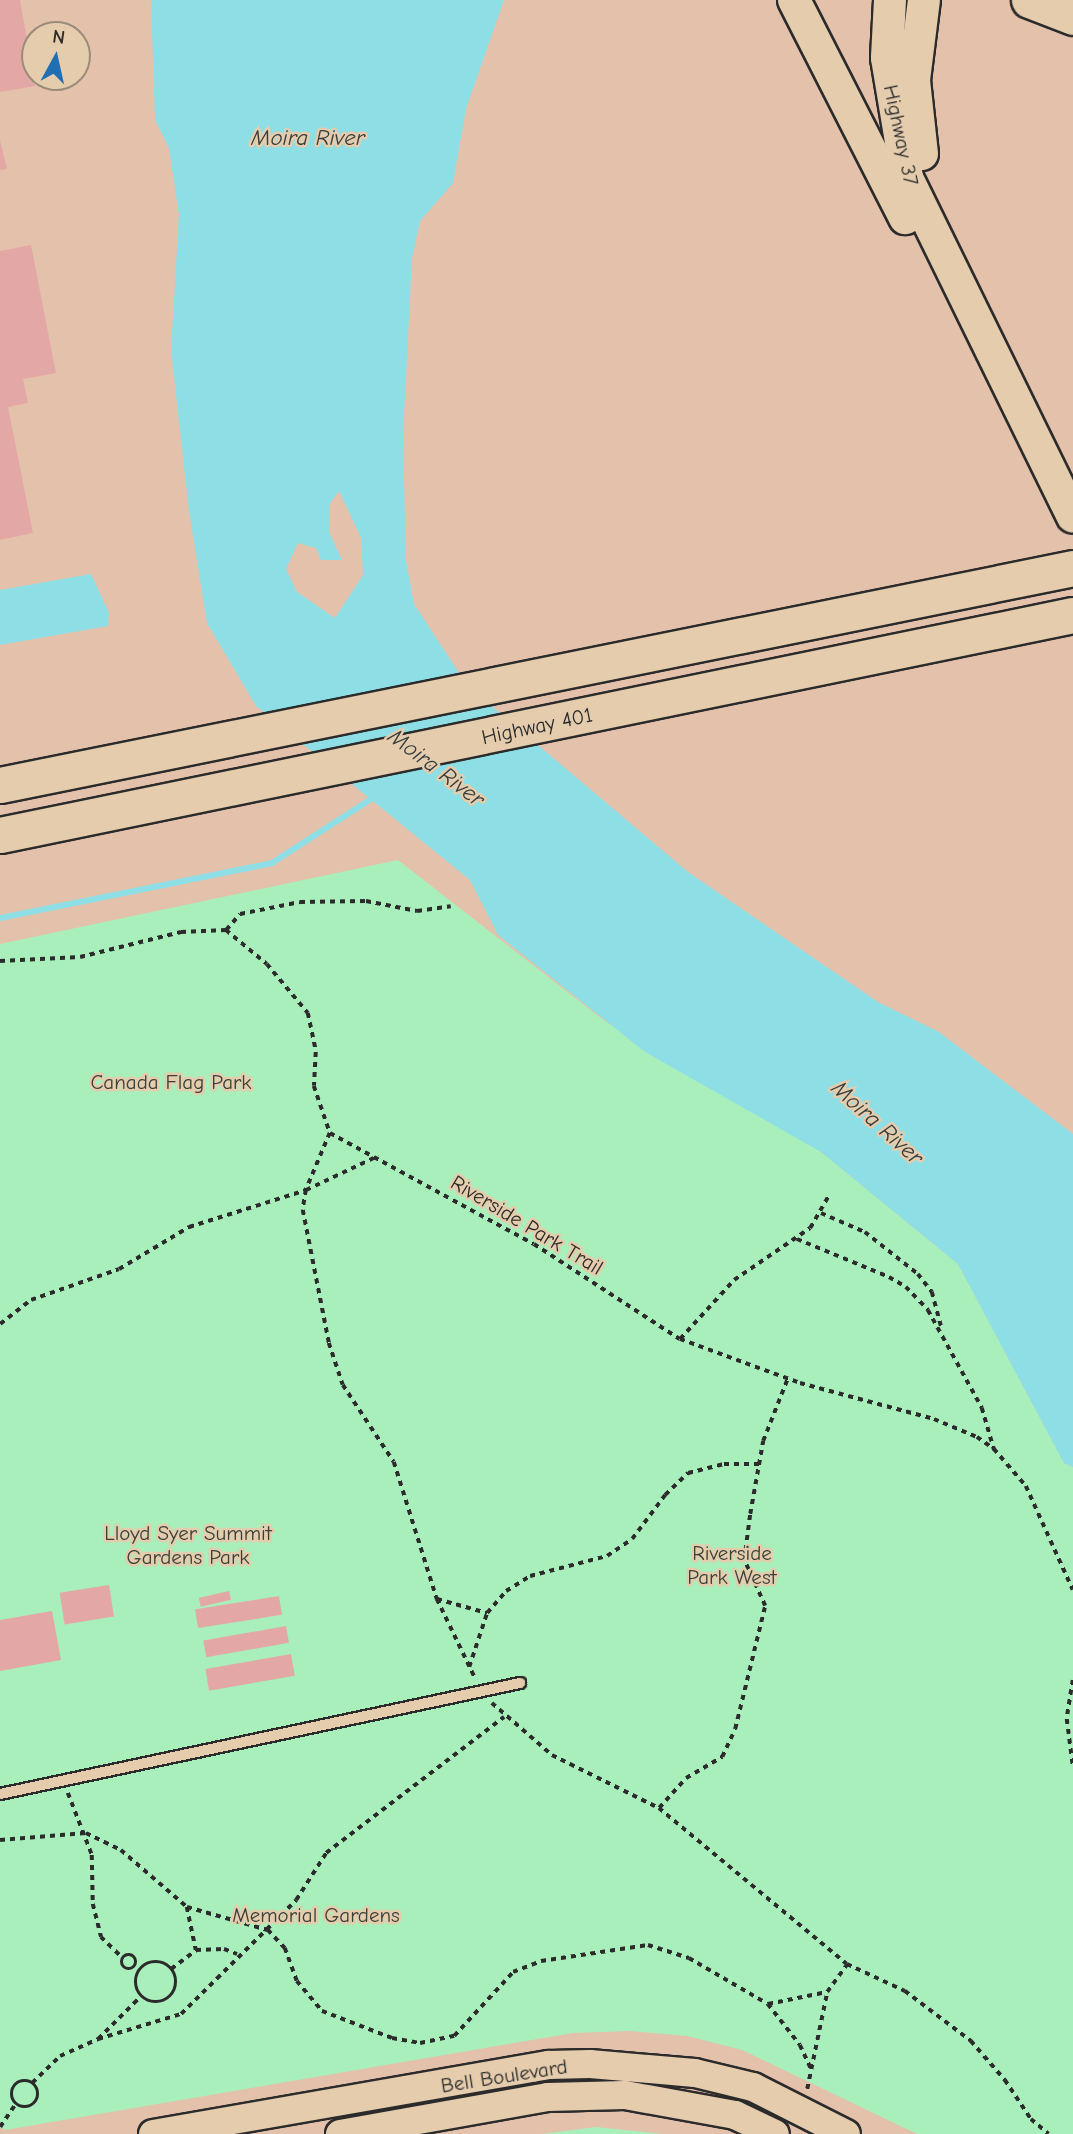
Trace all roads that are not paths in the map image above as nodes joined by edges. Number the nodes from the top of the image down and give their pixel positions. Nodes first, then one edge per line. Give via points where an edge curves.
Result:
1 (794, 0) edge
2 (890, 0) edge
3 (924, 0) edge
4 (1029, 0) edge
5 (1073, 17) edge
6 (966, 299) junction
7 (1028, 427) junction
8 (1073, 517) edge
9 (1066, 569) edge
10 (1073, 617) edge
11 (218, 741) junction
12 (0, 762) edge
13 (0, 785) edge
14 (0, 837) edge
15 (520, 1683) dead end
16 (0, 1794) edge
17 (153, 2134) edge
18 (340, 2134) edge
19 (775, 2134) edge
20 (846, 2134) edge

1 - 7 main road via 931,264
2 - 6 main road, Highway 37 via 890,91 907,178
3 - 6 main road, Highway 37 via 914,80 920,140 936,214
4 - 5 highway
6 - 7 main road, Highway 37
7 - 8 main road, Highway 37
9 - 11 highway
10 - 14 highway, Highway 401
11 - 12 highway
11 - 13 highway
15 - 16 lane
17 - 20 main road, Bell Boulevard via 549,2065 590,2064 695,2073 753,2087
18 - 19 main road, Bell Boulevard via 548,2097 625,2095 686,2102 735,2115

